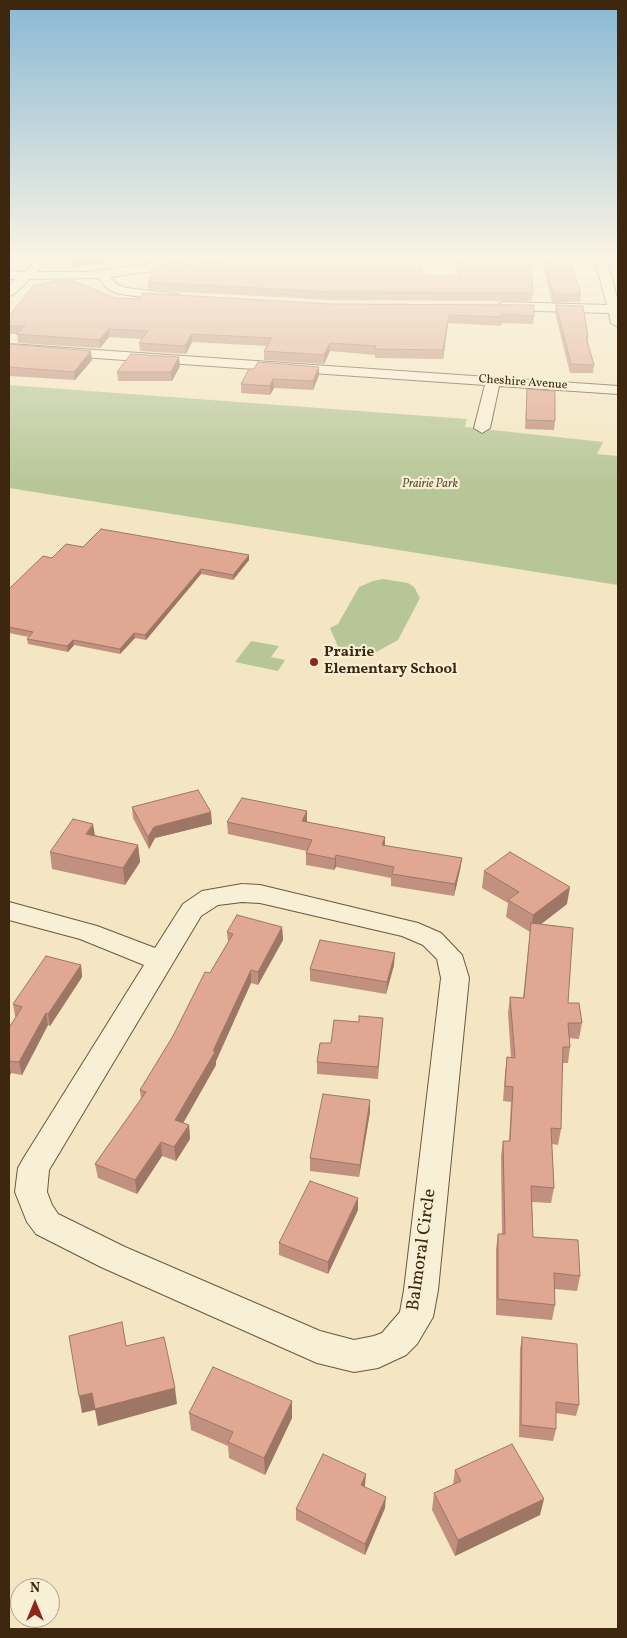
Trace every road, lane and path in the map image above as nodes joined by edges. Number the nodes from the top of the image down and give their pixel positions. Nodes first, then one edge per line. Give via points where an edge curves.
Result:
1 (9, 348) edge
2 (493, 381) junction
3 (618, 390) edge
4 (482, 428) dead end
5 (9, 911) edge
6 (160, 961) junction

1 - 2 street, Cheshire Avenue
2 - 3 street, Cheshire Avenue
2 - 4 street
5 - 6 street via 88,932
6 - 6 street, Balmoral Circle via 192,910 211,897 242,893 260,894 409,929 432,939 448,955 455,978 421,1290 416,1317 394,1344 378,1352 354,1356 317,1346 113,1257 47,1224 38,1212 31,1192 34,1168

